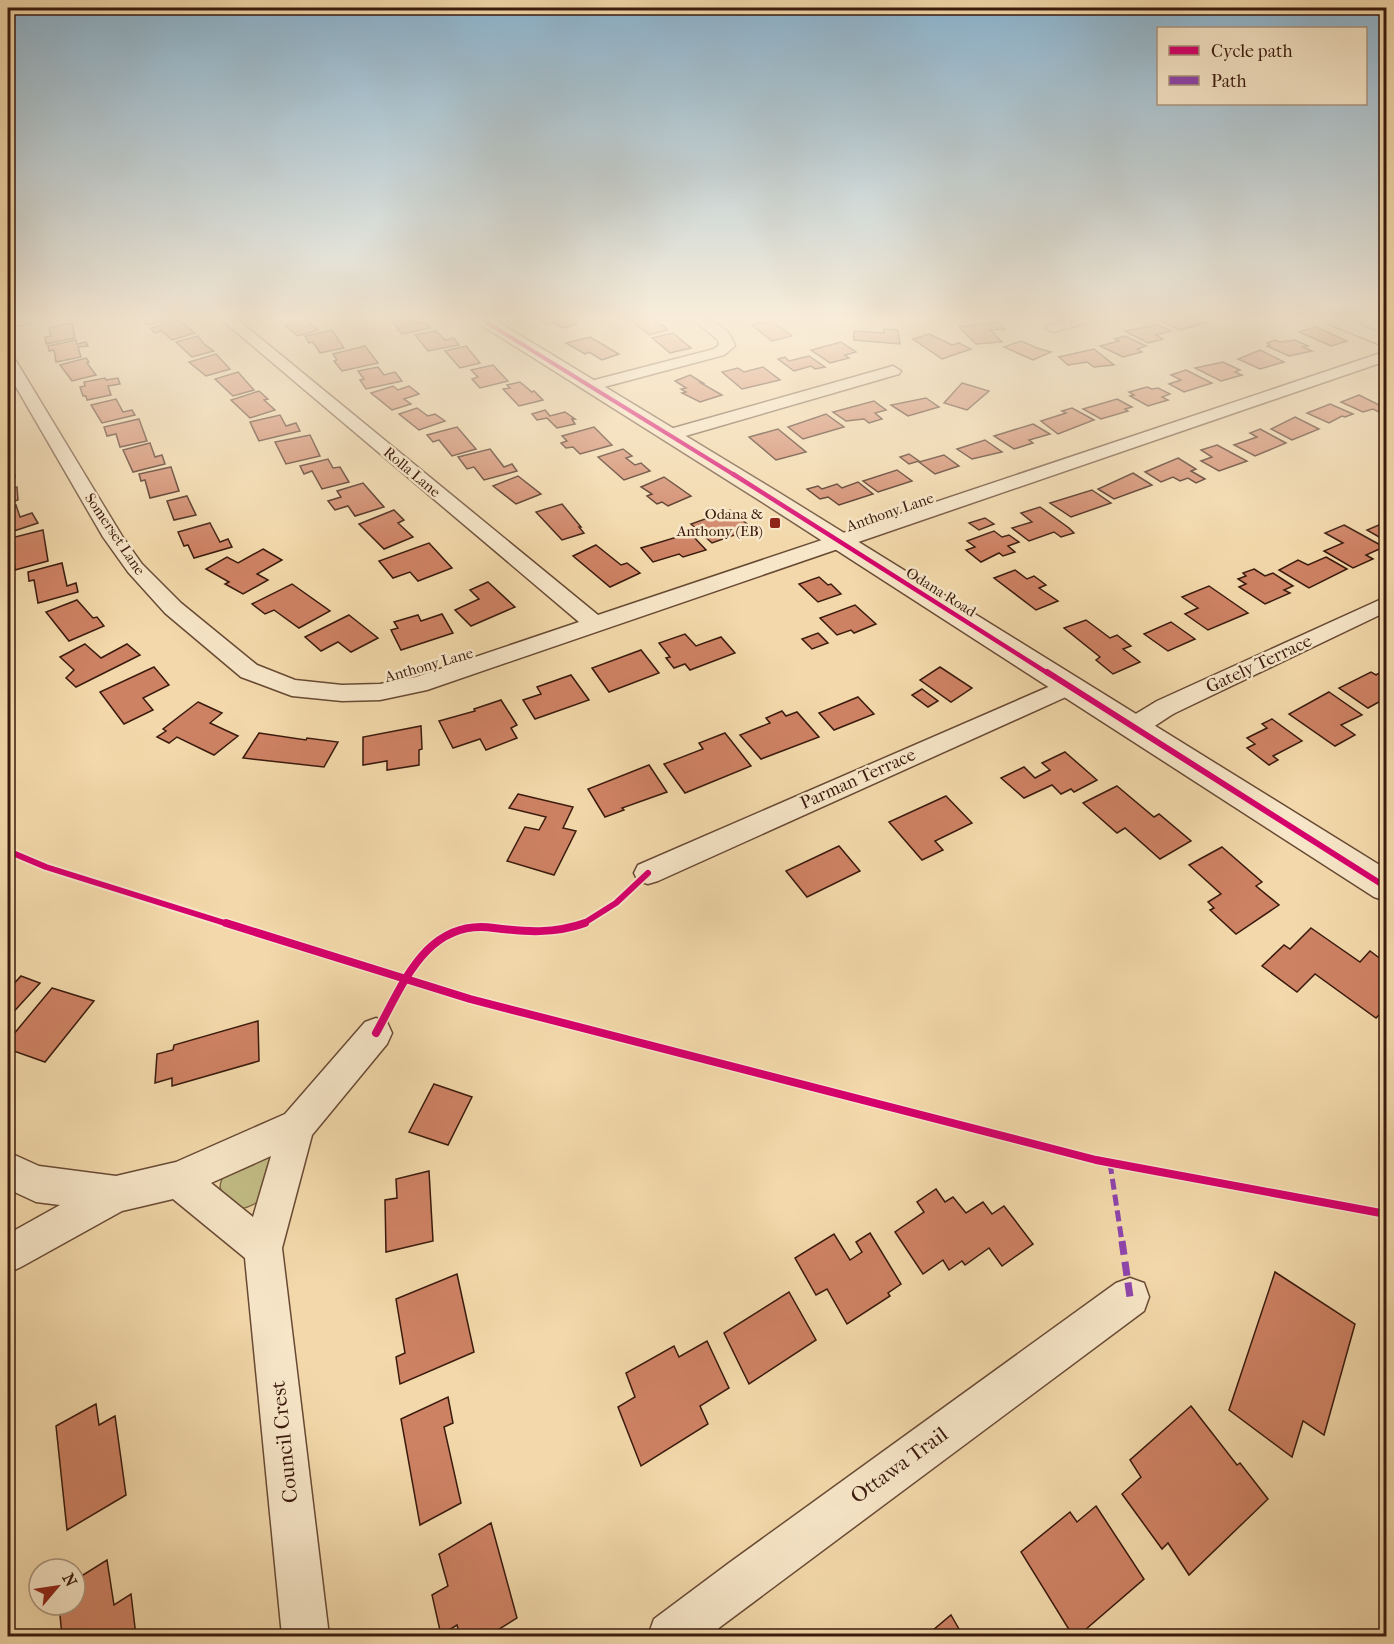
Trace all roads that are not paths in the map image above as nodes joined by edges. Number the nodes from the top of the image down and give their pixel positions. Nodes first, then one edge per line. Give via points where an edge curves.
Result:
1 (29, 396) edge
2 (320, 396) edge
3 (605, 396) edge
4 (806, 396) edge
5 (1269, 396) edge
6 (669, 435) junction
7 (839, 542) junction
8 (1386, 604) edge
9 (596, 625) junction
10 (1069, 686) junction
11 (292, 688) joint
12 (1133, 727) junction
13 (648, 873) dead end
14 (1386, 887) edge
15 (376, 1033) dead end
16 (297, 1126) junction
17 (8, 1170) edge
18 (178, 1180) junction
19 (116, 1194) junction
20 (263, 1248) junction
21 (8, 1254) edge
22 (1130, 1297) dead end
23 (305, 1636) edge
24 (671, 1636) edge

1 - 11 street, Somerset Lane via 135,568 173,608 249,671
2 - 9 street, Rolla Lane
3 - 6 street, Odana Road
4 - 6 street
5 - 7 street, Anthony Lane
6 - 7 street, Odana Road
7 - 9 street, Anthony Lane
7 - 10 street, Odana Road
8 - 12 street, Gately Terrace via 1166,707
9 - 11 street, Anthony Lane via 419,684 351,693
10 - 12 street, Odana Road
10 - 13 street, Parman Terrace
12 - 14 street, Odana Road
15 - 16 street, Council Crest
16 - 18 street, Council Crest
16 - 20 street, Council Crest
17 - 19 street, Council Crest via 36,1184
18 - 19 street, Council Crest
18 - 20 street
19 - 21 street
20 - 23 street, Council Crest
22 - 24 street, Ottawa Trail

